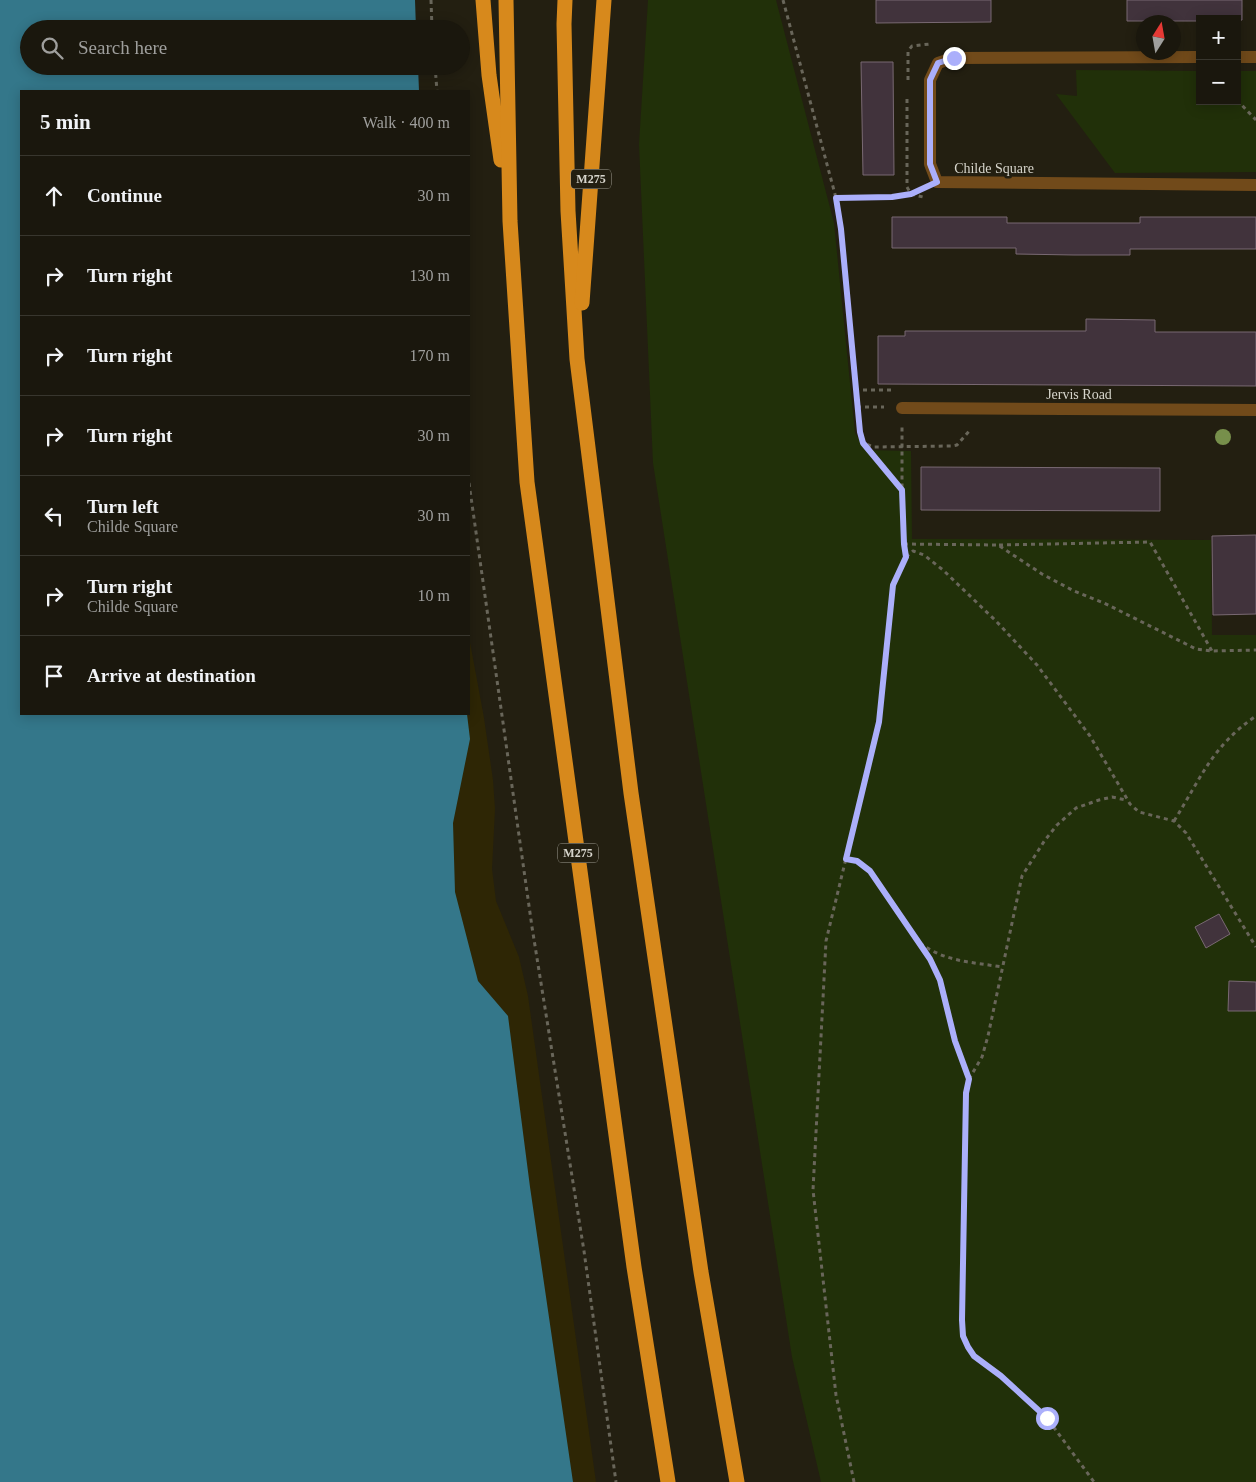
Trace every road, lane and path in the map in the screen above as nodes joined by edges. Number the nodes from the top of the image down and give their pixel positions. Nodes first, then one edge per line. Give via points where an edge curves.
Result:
1 (431, 0) edge
2 (483, 0) edge
3 (506, 0) edge
4 (565, 0) edge
5 (604, 0) edge
6 (783, 0) edge
7 (432, 20) edge
8 (1196, 57) edge
9 (1241, 57) edge
10 (1256, 57) edge
11 (436, 75) edge
12 (437, 90) edge
13 (1241, 104) edge
14 (1256, 120) edge
15 (937, 182) junction
16 (1256, 185) edge
17 (836, 198) junction
18 (510, 221) junction
19 (577, 359) junction
20 (857, 407) junction
21 (902, 408) joint
22 (1256, 410) edge
23 (863, 443) junction
24 (470, 490) edge
25 (902, 490) junction
26 (904, 544) junction
27 (998, 545) junction
28 (906, 557) junction
29 (1256, 650) edge
30 (1212, 651) junction
31 (1256, 716) edge
32 (1127, 800) junction
33 (1174, 821) junction
34 (846, 859) junction
35 (918, 941) junction
36 (1256, 947) edge
37 (1002, 967) junction
38 (969, 1079) junction
39 (616, 1482) edge
40 (668, 1482) edge
41 (737, 1482) edge
42 (854, 1482) edge
43 (1094, 1482) edge

1 - 7 path
2 - 18 highway, M275 via 489,76
3 - 18 highway, M275
4 - 19 highway, M275 via 568,211
5 - 19 highway, M275
6 - 17 path
8 - 15 street, Childe Square via 954,58 938,63 930,80 930,164
9 - 10 street
11 - 12 path
13 - 14 path
15 - 16 street, Childe Square
15 - 17 path via 911,194
17 - 20 path
18 - 40 highway, M275 via 528,482 634,1268
19 - 41 highway, M275 via 631,793 701,1272
20 - 21 path
20 - 23 path
21 - 22 street, Jervis Road
23 - 25 path
23 - 25 path via 874,447 902,446
24 - 39 path
25 - 26 path
26 - 27 path
26 - 28 path
27 - 30 path via 1074,591 1196,649
27 - 30 path via 1150,542
28 - 32 path via 913,551 924,555 943,570 1037,665 1090,736
28 - 34 path via 893,585 879,722
29 - 30 path
31 - 33 path via 1240,727 1214,754
32 - 33 path via 1139,812
32 - 37 path via 1099,800 1076,808 1045,840 1022,876
33 - 36 path via 1186,833
34 - 35 path via 857,861 870,871
34 - 42 path via 826,941 813,1190 836,1395
35 - 37 path via 948,959
35 - 38 path via 940,980 955,1041
37 - 38 path via 982,1057
38 - 43 path via 966,1093 963,1336 974,1356 1047,1418

